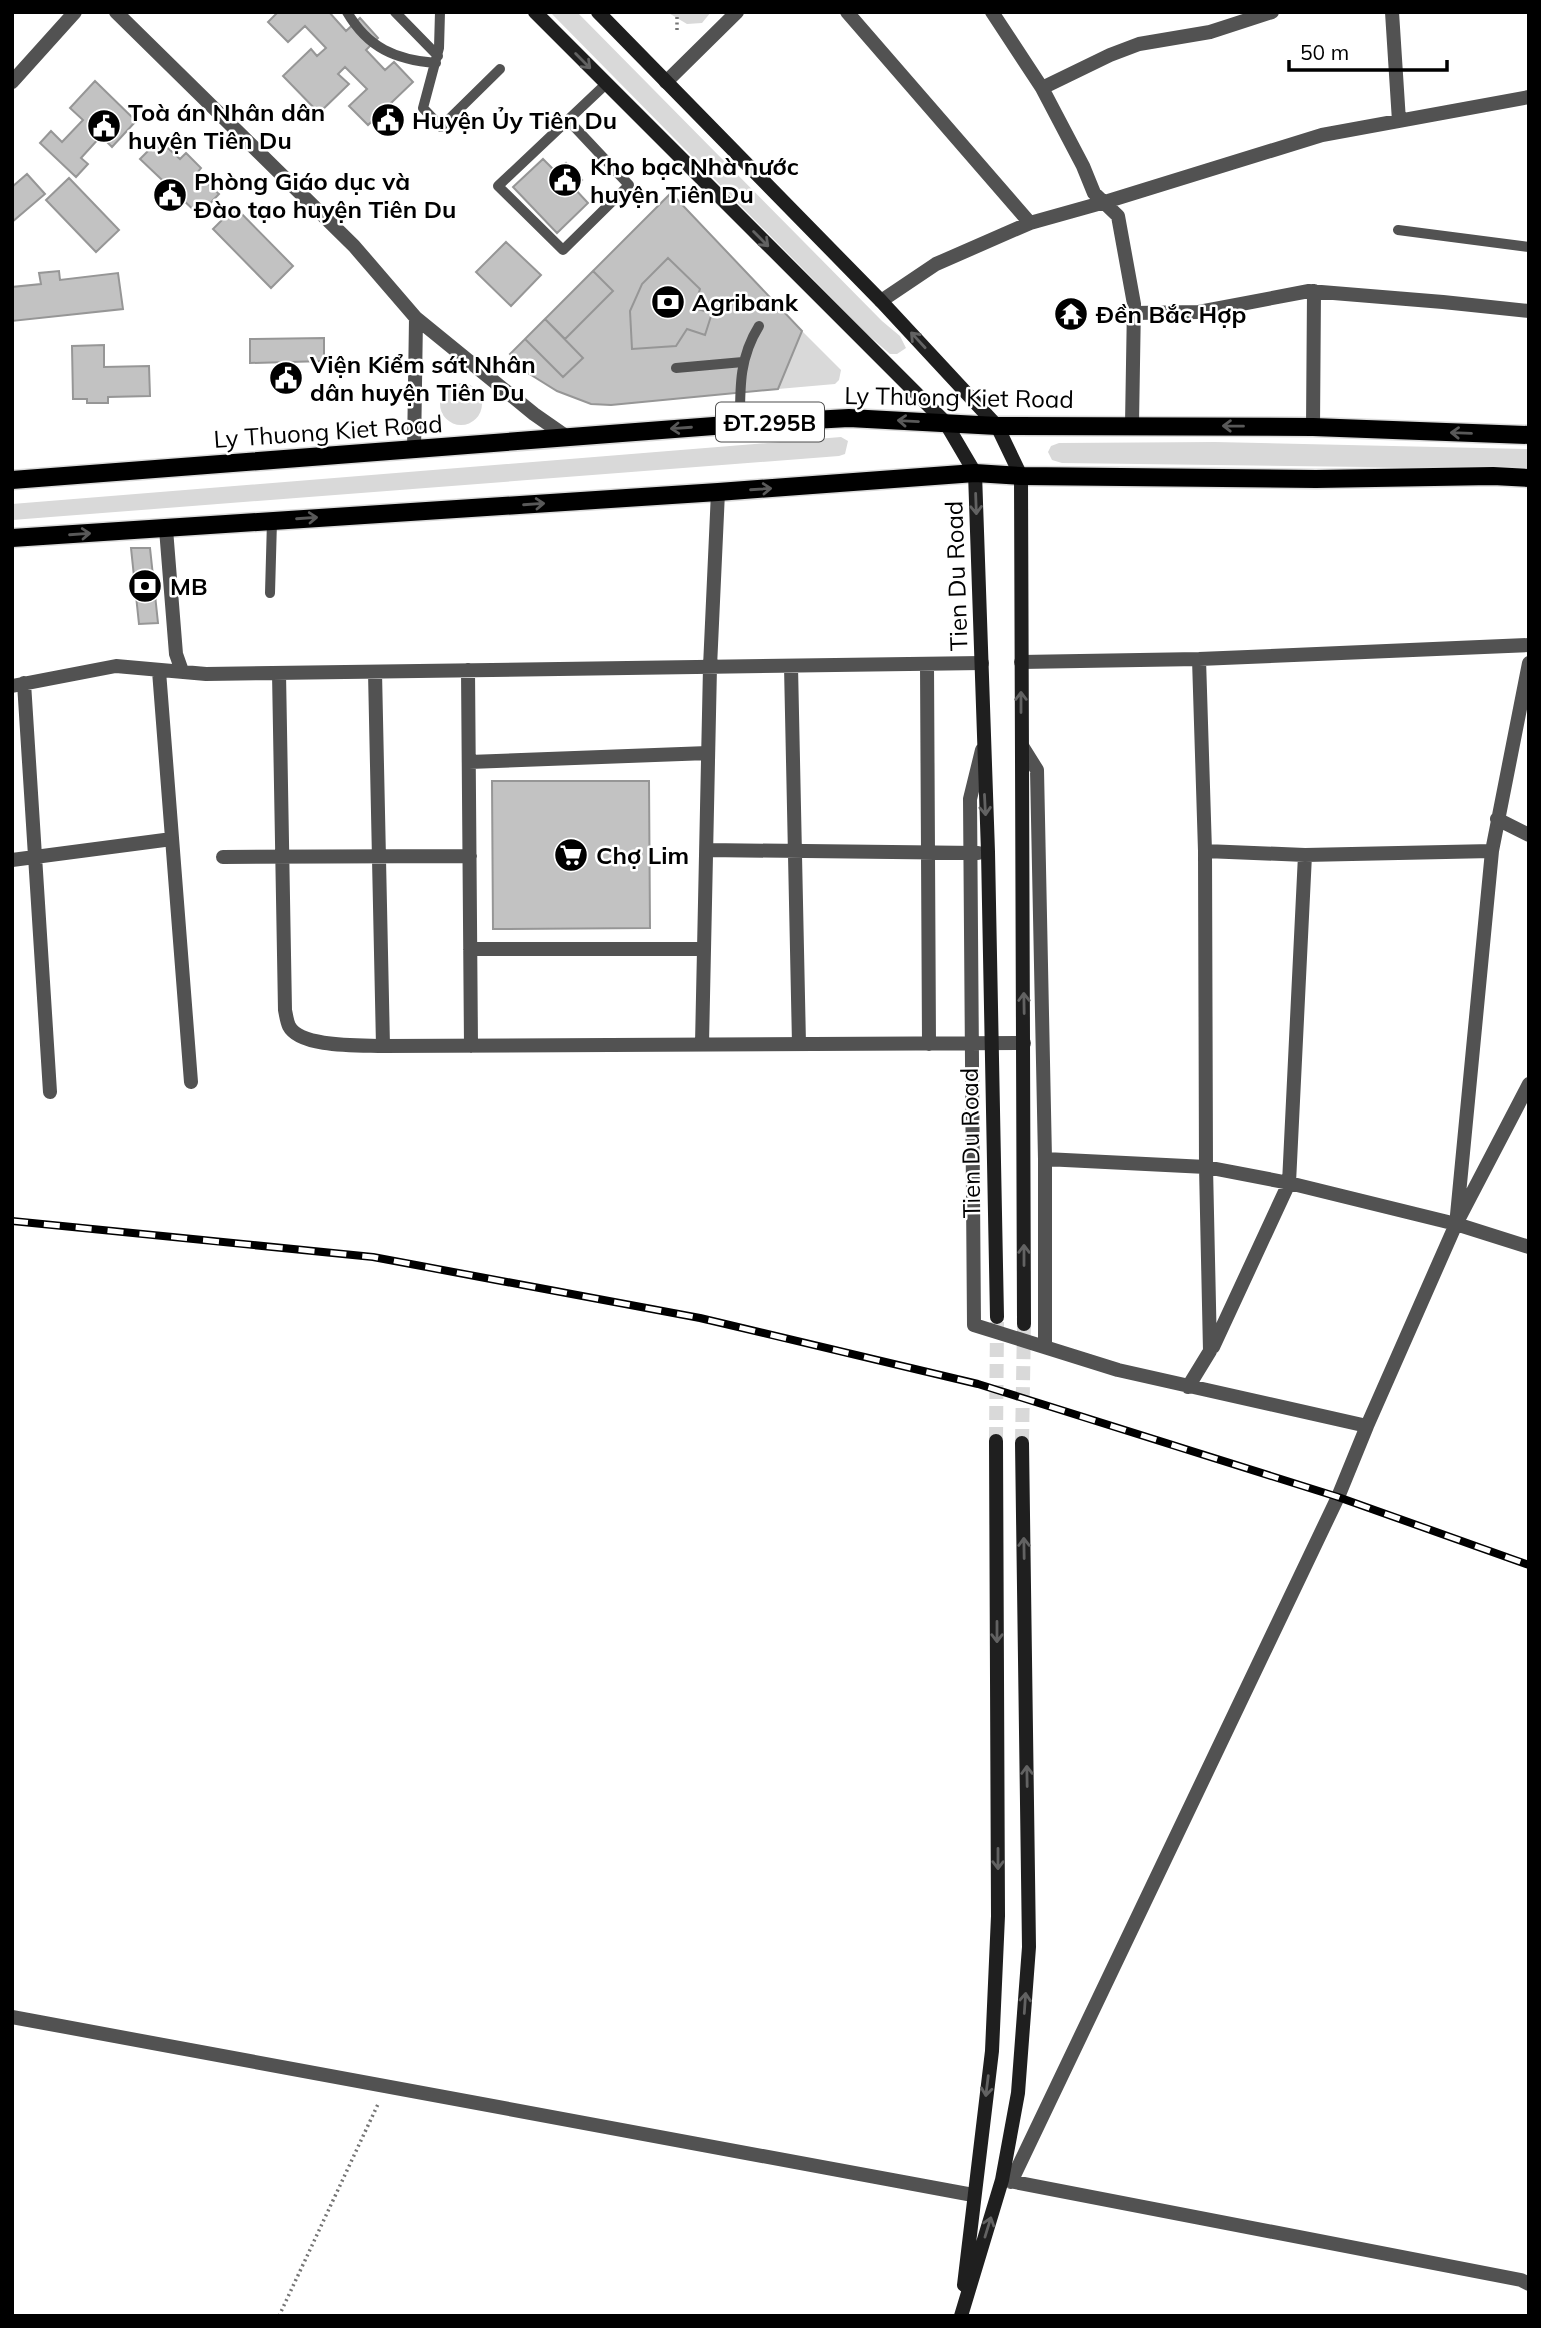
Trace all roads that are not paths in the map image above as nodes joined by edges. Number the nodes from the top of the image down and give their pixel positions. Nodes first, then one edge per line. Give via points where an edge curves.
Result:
1 (75, 12) edge
2 (116, 12) edge
3 (347, 12) edge
4 (395, 12) edge
5 (440, 12) edge
6 (535, 12) edge
7 (598, 12) edge
8 (737, 12) edge
9 (847, 12) edge
10 (992, 12) edge
11 (1272, 12) edge
12 (1392, 12) edge
13 (437, 60) junction
14 (500, 69) dead end
15 (12, 82) edge
16 (666, 82) junction
17 (607, 84) junction
18 (1042, 88) junction
19 (1529, 97) edge
20 (568, 120) junction
21 (1399, 121) junction
22 (1105, 202) junction
23 (1030, 223) junction
24 (1398, 230) dead end
25 (1529, 247) edge
26 (1314, 291) junction
27 (881, 301) junction
28 (1529, 312) edge
29 (1134, 313) junction
30 (416, 318) junction
31 (759, 326) dead end
32 (743, 362) junction
33 (676, 368) dead end
34 (945, 422) junction
35 (740, 424) junction
36 (1132, 424) junction
37 (998, 426) junction
38 (1313, 427) junction
39 (1529, 435) edge
40 (567, 437) junction
41 (414, 450) junction
42 (975, 473) junction
43 (1021, 476) junction
44 (1529, 478) edge
45 (12, 480) edge
46 (718, 492) junction
47 (272, 521) junction
48 (166, 529) junction
49 (12, 538) edge
50 (270, 593) dead end
51 (1529, 645) edge
52 (1199, 659) junction
53 (1021, 662) junction
54 (982, 663) junction
55 (1529, 663) edge
56 (927, 664) junction
57 (792, 666) junction
58 (710, 667) junction
59 (468, 670) junction
60 (159, 671) junction
61 (182, 671) junction
62 (375, 672) junction
63 (279, 673) junction
64 (18, 684) edge
65 (1022, 746) junction
66 (982, 747) junction
67 (708, 753) junction
68 (469, 762) junction
69 (1497, 819) junction
70 (1529, 835) edge
71 (172, 839) junction
72 (706, 850) junction
73 (795, 850) junction
74 (1205, 851) junction
75 (1492, 851) junction
76 (988, 852) junction
77 (928, 853) junction
78 (971, 854) junction
79 (1305, 855) junction
80 (35, 856) junction
81 (283, 856) junction
82 (379, 856) junction
83 (470, 856) junction
84 (223, 857) dead end
85 (12, 860) edge
86 (470, 949) junction
87 (704, 949) junction
88 (972, 1042) junction
89 (991, 1043) junction
90 (1024, 1043) junction
91 (702, 1044) junction
92 (799, 1044) junction
93 (929, 1044) junction
94 (383, 1046) junction
95 (471, 1046) junction
96 (191, 1082) dead end
97 (1529, 1084) edge
98 (50, 1092) dead end
99 (1045, 1159) junction
100 (1206, 1167) junction
101 (1289, 1183) junction
102 (1456, 1224) junction
103 (1529, 1247) edge
104 (997, 1317) tunnel mouth
105 (1024, 1324) tunnel mouth
106 (1045, 1346) junction
107 (1210, 1351) junction
108 (1188, 1387) junction
109 (1367, 1426) junction
110 (996, 1441) tunnel mouth
111 (1022, 1443) tunnel mouth
112 (12, 2017) edge
113 (1007, 2181) junction
114 (973, 2195) junction
115 (1529, 2284) edge
116 (961, 2316) edge

1 - 15 street
2 - 30 street via 354,246
3 - 13 lane via 385,51 411,60
4 - 13 lane
5 - 13 lane
6 -> 17 main road, Tien Du Road
7 - 16 main road
8 - 16 street
9 - 23 street
10 - 18 street
11 - 18 street via 1210,32 1139,44
12 - 21 street
13 - 14 lane via 423,108 441,127
16 - 27 main road
17 - 20 lane
17 -> 34 main road, Tien Du Road
18 - 22 street via 1094,193
19 - 21 street
20 - 20 lane via 498,186 563,250 629,185
21 - 22 street via 1322,135
22 - 23 street
22 - 29 street via 1118,216
23 - 27 street via 936,264
24 - 25 lane
26 - 28 street
26 - 29 street via 1199,312
26 - 38 street
37 -> 27 main road
29 - 36 street
30 - 40 street
30 - 41 street
31 - 32 lane
32 - 33 lane
32 - 35 lane
34 -> 35 main road, Ly Thuong Kiet Road / ĐT.295B via 849,418
34 - 37 main road, Ly Thuong Kiet Road / ĐT.295B
34 - 42 main road, Tien Du Road
35 -> 40 main road, Ly Thuong Kiet Road / ĐT.295B
36 - 37 main road, Ly Thuong Kiet Road / ĐT.295B
38 -> 36 main road, Ly Thuong Kiet Road / ĐT.295B
37 - 43 main road
39 -> 38 main road, Ly Thuong Kiet Road / ĐT.295B
40 - 41 main road, Ly Thuong Kiet Road / ĐT.295B
41 - 45 main road, Ly Thuong Kiet Road / ĐT.295B
42 - 43 main road
46 -> 42 main road
42 -> 54 main road, Tien Du Road
43 - 44 main road
43 - 53 main road
47 -> 46 main road
46 - 58 street
47 - 48 main road
47 - 50 lane
49 -> 48 main road
48 - 61 street via 176,654
51 - 52 street
52 - 53 street
52 - 74 street
65 -> 53 main road
54 - 56 street
54 - 66 main road, Tien Du Road
55 - 69 street
56 - 57 street
56 - 77 street
57 - 58 street
57 - 73 street
58 - 59 street
58 - 67 street
59 - 62 street
59 - 68 street
60 - 61 street
60 - 64 street via 116,666
60 - 71 street
61 - 63 street
62 - 63 street
62 - 82 street
63 - 81 street
64 - 80 street
90 -> 65 main road
65 - 99 street via 1037,770
66 -> 76 main road, Tien Du Road
66 - 78 street via 970,799
67 - 68 street
67 - 72 street
68 - 83 street
69 - 70 street
69 - 75 street
71 - 80 street
71 - 96 street
72 - 73 street
72 - 87 street
73 - 77 street
73 - 92 street
74 - 79 street
74 - 100 street
75 - 79 street
75 - 102 street
76 - 78 street
76 - 89 main road, Tien Du Road
77 - 78 street
77 - 93 street
78 - 88 street
79 - 101 street
80 - 85 street
80 - 98 street
81 - 82 street
81 - 84 street
81 - 94 street via 289,1026 302,1037 330,1044
82 - 83 street
82 - 94 street
83 - 86 street
86 - 87 street
86 - 95 street
87 - 91 street
88 - 89 street
88 - 93 street
88 - 106 street via 974,1325
89 - 90 street
89 - 104 main road, Tien Du Road
105 -> 90 main road
91 - 92 street
91 - 95 street
92 - 93 street
94 - 95 street
97 - 102 street
99 - 100 street
99 - 106 street
100 - 101 street
100 - 107 street
101 - 102 street
101 - 107 street
102 - 103 street
102 - 109 street
106 - 108 street
107 - 108 street
108 - 109 street
109 - 113 street via 1338,1497
110 -> 114 main road via 998,1916 992,2051
113 -> 111 main road via 1029,1947
112 - 114 street
113 - 115 street
116 -> 113 main road
114 - 116 main road

